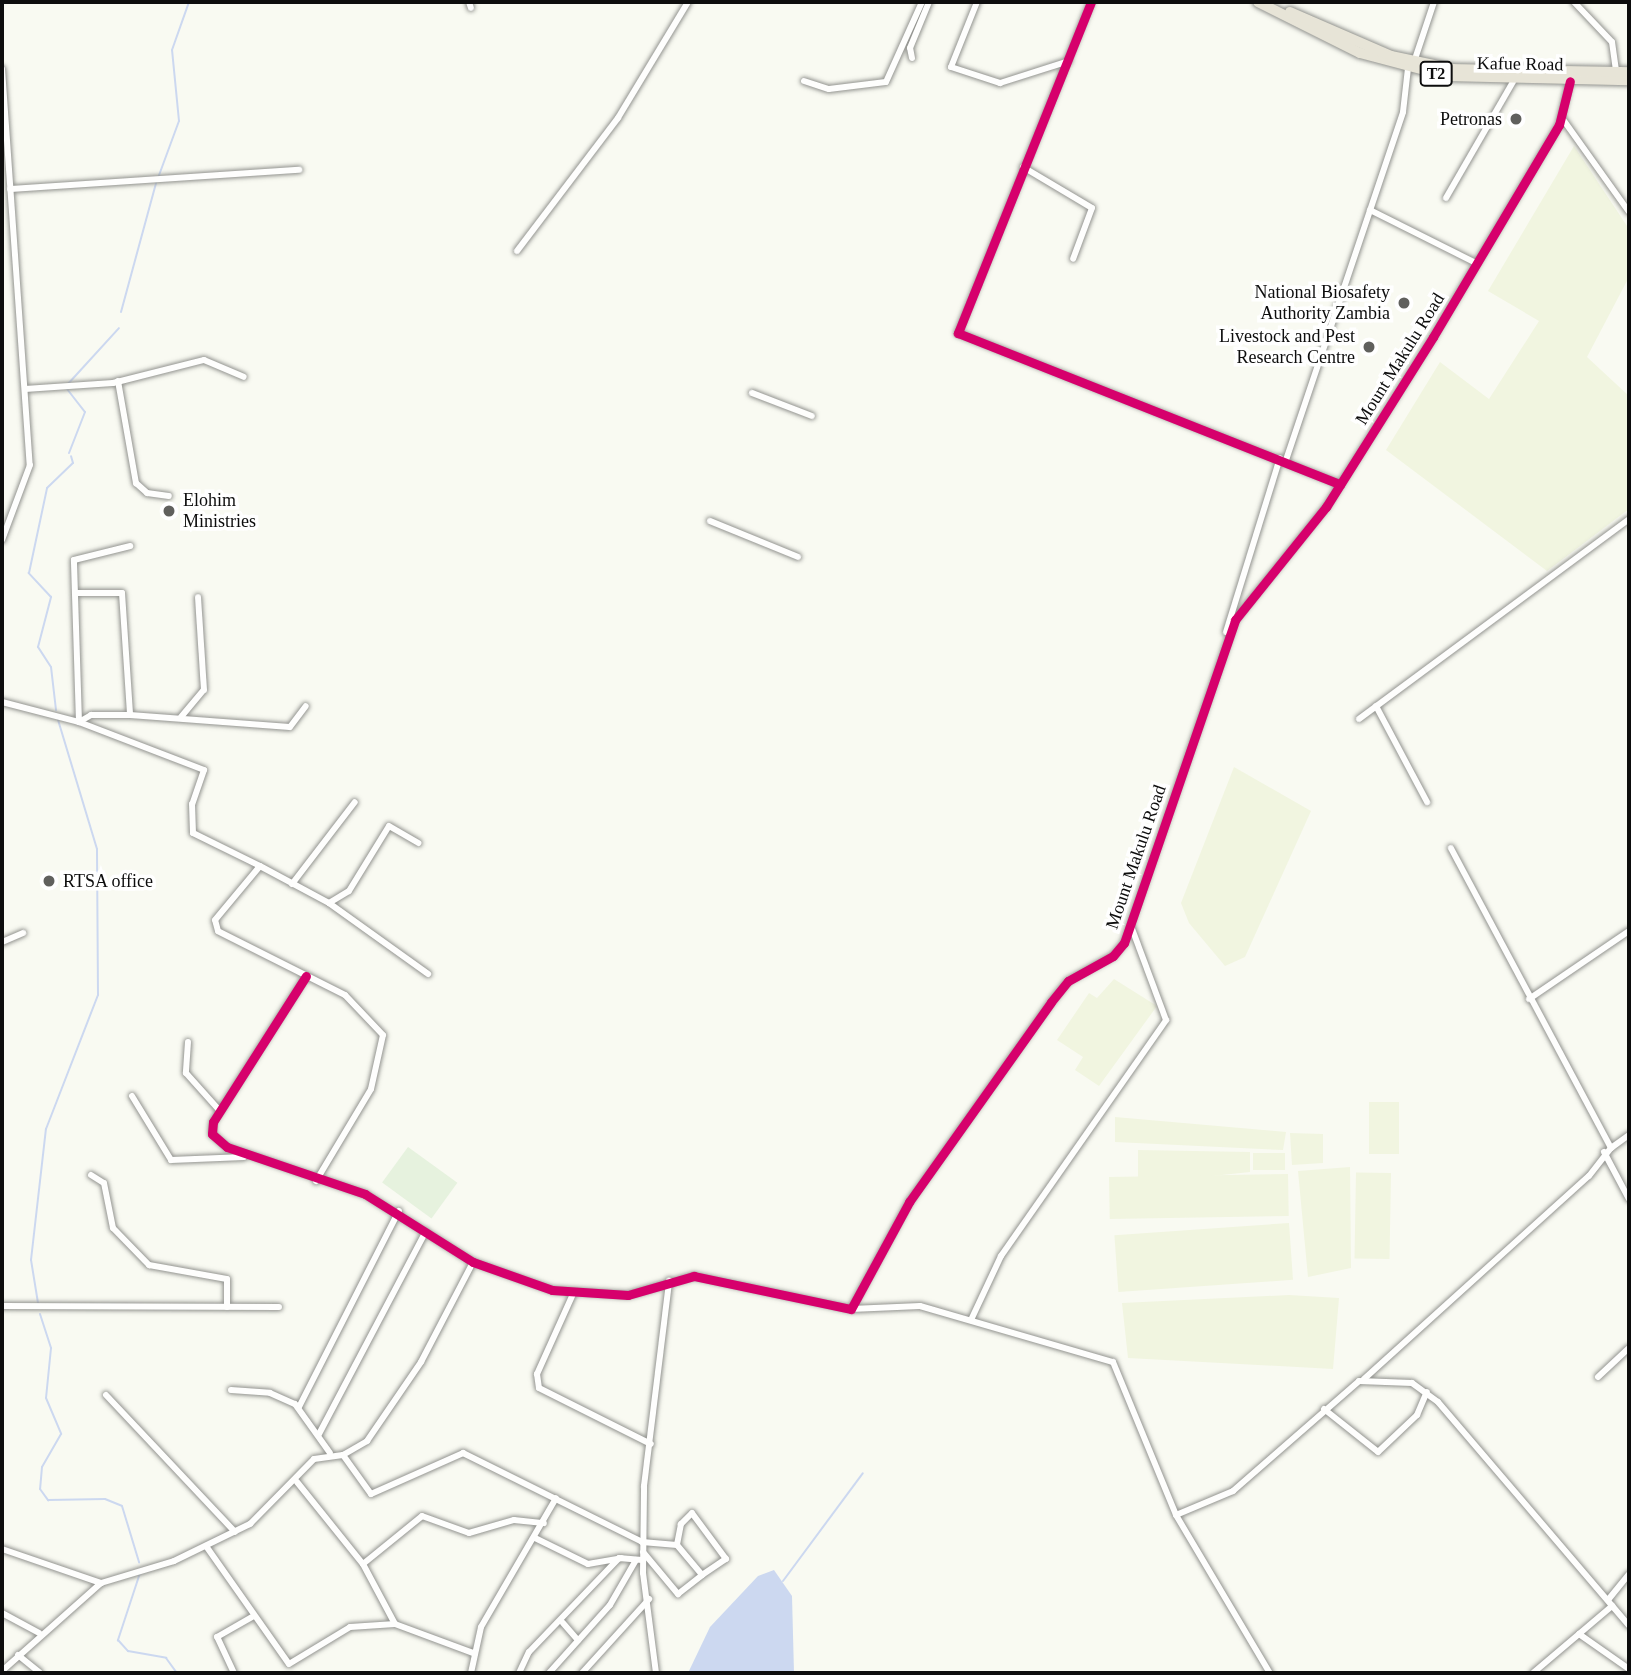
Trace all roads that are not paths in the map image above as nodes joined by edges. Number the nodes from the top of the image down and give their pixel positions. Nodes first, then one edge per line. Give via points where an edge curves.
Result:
1 (688, 2) edge
2 (922, 2) edge
3 (929, 2) edge
4 (977, 2) edge
5 (1091, 2) edge
6 (1258, 2) edge
7 (1271, 2) edge
8 (1434, 2) edge
9 (1574, 2) edge
10 (912, 58) dead end
11 (1069, 61) junction
12 (1411, 65) junction
13 (2, 69) edge
14 (1616, 72) junction
15 (1629, 72) edge
16 (1629, 80) edge
17 (804, 81) dead end
18 (1570, 81) junction
19 (1513, 82) junction
20 (1562, 118) junction
21 (1023, 167) junction
22 (299, 170) dead end
23 (10, 189) junction
24 (11, 198) junction
25 (1446, 198) dead end
26 (2, 199) edge
27 (1370, 211) junction
28 (1629, 212) edge
29 (517, 251) dead end
30 (1073, 259) dead end
31 (1476, 263) junction
32 (244, 377) dead end
33 (118, 382) junction
34 (25, 389) junction
35 (752, 393) dead end
36 (812, 416) dead end
37 (1283, 459) junction
38 (1340, 484) junction
39 (169, 496) dead end
40 (1629, 519) edge
41 (710, 521) dead end
42 (2, 540) edge
43 (130, 546) dead end
44 (798, 557) dead end
45 (75, 593) junction
46 (198, 597) dead end
47 (1225, 641) junction
48 (2, 702) edge
49 (306, 706) dead end
50 (1376, 706) junction
51 (130, 715) junction
52 (179, 718) junction
53 (1359, 719) dead end
54 (79, 722) junction
55 (355, 802) dead end
56 (1427, 802) dead end
57 (419, 843) dead end
58 (1451, 848) dead end
59 (260, 866) junction
60 (292, 884) junction
61 (329, 903) junction
62 (1131, 926) junction
63 (1629, 931) edge
64 (23, 933) dead end
65 (2, 942) edge
66 (428, 974) dead end
67 (306, 976) junction
68 (1529, 999) junction
69 (188, 1042) dead end
70 (132, 1097) dead end
71 (220, 1111) junction
72 (1629, 1135) edge
73 (1607, 1153) junction
74 (249, 1157) junction
75 (91, 1175) dead end
76 (316, 1181) junction
77 (1629, 1199) edge
78 (399, 1211) junction
79 (426, 1231) junction
80 (473, 1262) junction
81 (669, 1281) junction
82 (573, 1294) junction
83 (2, 1306) edge
84 (227, 1307) junction
85 (279, 1307) dead end
86 (851, 1309) junction
87 (971, 1320) junction
88 (1629, 1348) edge
89 (1598, 1377) dead end
90 (1364, 1379) junction
91 (231, 1390) dead end
92 (1427, 1392) junction
93 (106, 1395) dead end
94 (299, 1408) junction
95 (1324, 1409) junction
96 (319, 1434) junction
97 (650, 1444) junction
98 (330, 1453) junction
99 (343, 1455) junction
100 (297, 1482) junction
101 (556, 1499) junction
102 (1176, 1514) junction
103 (544, 1523) junction
104 (235, 1532) junction
105 (535, 1538) junction
106 (642, 1542) junction
107 (677, 1545) junction
108 (206, 1546) junction
109 (2, 1549) edge
110 (643, 1552) junction
111 (621, 1558) junction
112 (639, 1560) junction
113 (363, 1563) junction
114 (1629, 1574) edge
115 (702, 1575) junction
116 (101, 1583) junction
117 (649, 1599) junction
118 (1610, 1603) junction
119 (2, 1613) edge
120 (252, 1616) junction
121 (562, 1623) junction
122 (395, 1624) junction
123 (1629, 1626) edge
124 (39, 1633) junction
125 (1579, 1634) junction
126 (578, 1640) junction
127 (473, 1653) junction
128 (18, 1655) junction
129 (289, 1664) junction
130 (1629, 1669) edge
131 (2, 1671) edge
132 (40, 1673) edge
133 (234, 1673) edge
134 (285, 1673) edge
135 (471, 1673) edge
136 (519, 1673) edge
137 (549, 1673) edge
138 (582, 1673) edge
139 (656, 1673) edge
140 (1270, 1673) edge
141 (1533, 1673) edge

1 - 29 street via 618,118
2 - 17 street via 886,82 829,89
3 - 10 street via 910,48
4 - 11 street via 951,67 1000,83
5 - 11 street
6 - 12 highway, Kafue Road / T2 via 1339,44
7 - 12 highway, Kafue Road / T2
8 - 12 street
9 - 14 street via 1612,41
11 - 21 street
12 - 14 highway, Kafue Road / T2 via 1487,72
12 - 19 highway, Kafue Road / T2
12 - 27 street via 1404,112
13 - 23 street
14 - 15 highway, Kafue Road / T2
16 - 18 highway, Kafue Road / T2
18 - 19 highway, Kafue Road / T2
18 - 20 street, Mount Makulu Road
19 - 25 street
20 - 28 street
20 - 31 street, Mount Makulu Road
21 - 30 street via 1091,208
21 - 37 street via 958,334
22 - 23 street
23 - 24 street
24 - 26 street
24 - 34 street
27 - 31 street
27 - 37 street
31 - 38 street, Mount Makulu Road
32 - 33 street via 204,360
33 - 34 street
33 - 39 street via 135,483 147,493
34 - 42 street via 30,465
35 - 36 street
37 - 38 street
37 - 47 street via 1238,580
38 - 47 street, Mount Makulu Road
40 - 50 street
41 - 44 street
43 - 45 street via 79,555
45 - 51 street via 122,593
45 - 54 street
46 - 52 street via 204,690
47 - 62 street, Mount Makulu Road
48 - 54 street
49 - 52 street via 289,727
50 - 53 street
50 - 56 street
51 - 52 street
51 - 54 street via 91,715
54 - 59 street via 204,771 191,804 193,833
55 - 60 street
57 - 61 street via 389,826 349,891
58 - 68 street
59 - 60 street
59 - 67 street via 214,926
60 - 61 street
61 - 66 street
62 - 86 street, Mount Makulu Road via 1113,956 1074,976 1051,1002 909,1202
62 - 87 street via 1166,1020 992,1269
63 - 68 street
64 - 65 street
67 - 71 street
67 - 76 street via 365,1008 384,1045 356,1120
68 - 73 street
69 - 71 street via 186,1073
70 - 74 street via 173,1161
71 - 74 street via 215,1138
72 - 73 street
73 - 77 street
73 - 90 street
74 - 76 street
75 - 84 street via 104,1183 113,1228 149,1265 227,1279
76 - 78 street
78 - 79 street
78 - 94 street
79 - 80 street
79 - 96 street
80 - 82 street
80 - 99 street via 395,1404 367,1441
81 - 82 street via 628,1295
81 - 86 street via 694,1276
81 - 97 street
82 - 97 street via 537,1374 539,1388
83 - 84 street
84 - 85 street
86 - 87 street via 919,1306
87 - 102 street via 1113,1362
88 - 89 street
90 - 92 street via 1405,1381
90 - 95 street
91 - 94 street via 270,1393
92 - 95 street via 1417,1415 1378,1452
92 - 118 street
93 - 104 street
94 - 96 street
95 - 102 street via 1233,1491
96 - 98 street
97 - 106 street
98 - 99 street
98 - 100 street via 310,1462
99 - 101 street via 371,1494 463,1453
100 - 104 street via 272,1509
100 - 113 street
101 - 103 street
101 - 106 street
102 - 140 street
103 - 105 street
103 - 113 street via 514,1520 469,1533 422,1516
104 - 108 street
105 - 111 street via 588,1564
105 - 127 street via 486,1618
106 - 107 street
106 - 110 street
107 - 115 street
107 - 115 street via 683,1519 694,1513 726,1558
108 - 116 street
108 - 120 street
109 - 116 street
110 - 112 street
110 - 115 street via 678,1594
111 - 112 street
111 - 121 street
112 - 117 street
112 - 126 street via 610,1605
113 - 122 street
114 - 118 street
116 - 124 street
117 - 138 street
117 - 139 street
118 - 123 street
118 - 125 street
119 - 124 street
120 - 129 street
120 - 133 street via 217,1637
121 - 126 street
121 - 136 street via 529,1652
122 - 127 street
122 - 129 street via 350,1627
124 - 128 street
125 - 130 street
125 - 141 street
126 - 137 street
127 - 135 street
128 - 131 street
128 - 132 street
129 - 134 street

